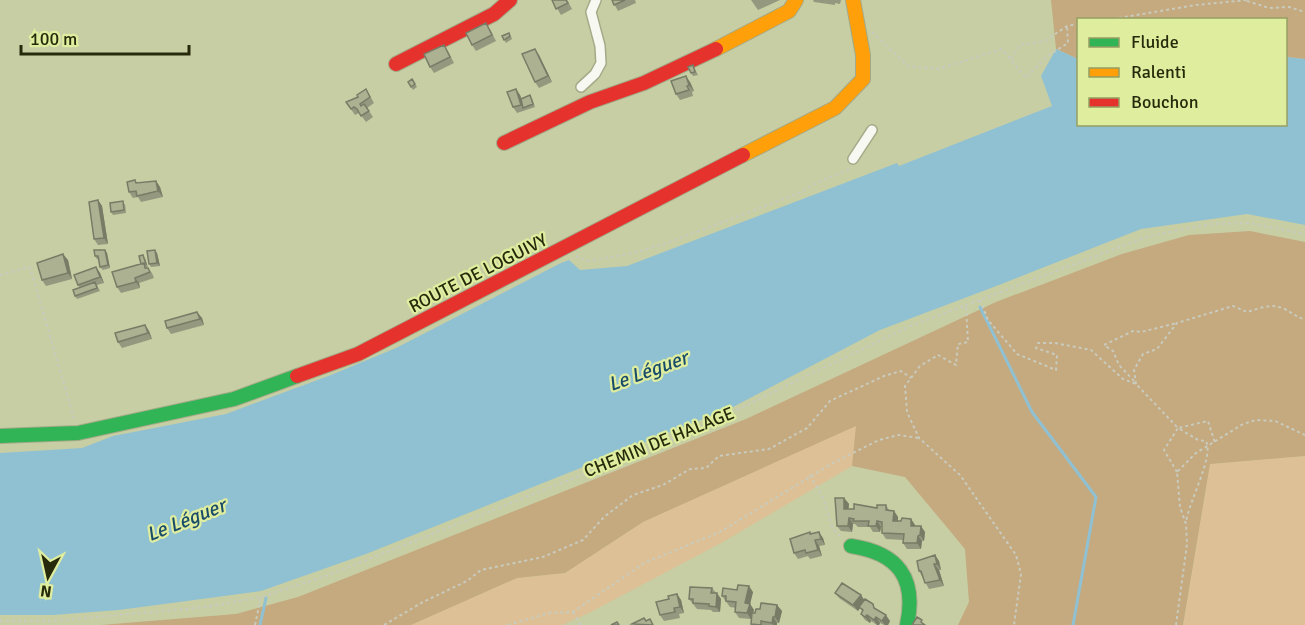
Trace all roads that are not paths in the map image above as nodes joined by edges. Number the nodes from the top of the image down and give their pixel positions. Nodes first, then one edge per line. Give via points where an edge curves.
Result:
1 (510, 0) edge
2 (596, 0) edge
3 (795, 0) edge
4 (853, 0) edge
5 (396, 64) dead end
6 (581, 87) dead end
7 (872, 130) dead end
8 (504, 143) dead end
9 (854, 159) road end
10 (0, 436) edge
11 (851, 546) road end
12 (907, 625) edge

1 - 5 street via 494,14
2 - 6 street via 591,12 601,63
3 - 8 street via 789,11 763,26
4 - 10 street, ROUTE DE LOGUIVY via 864,55 863,79 835,108 358,354 234,399 78,433
7 - 9 street
11 - 12 street via 884,554 904,573 911,598

